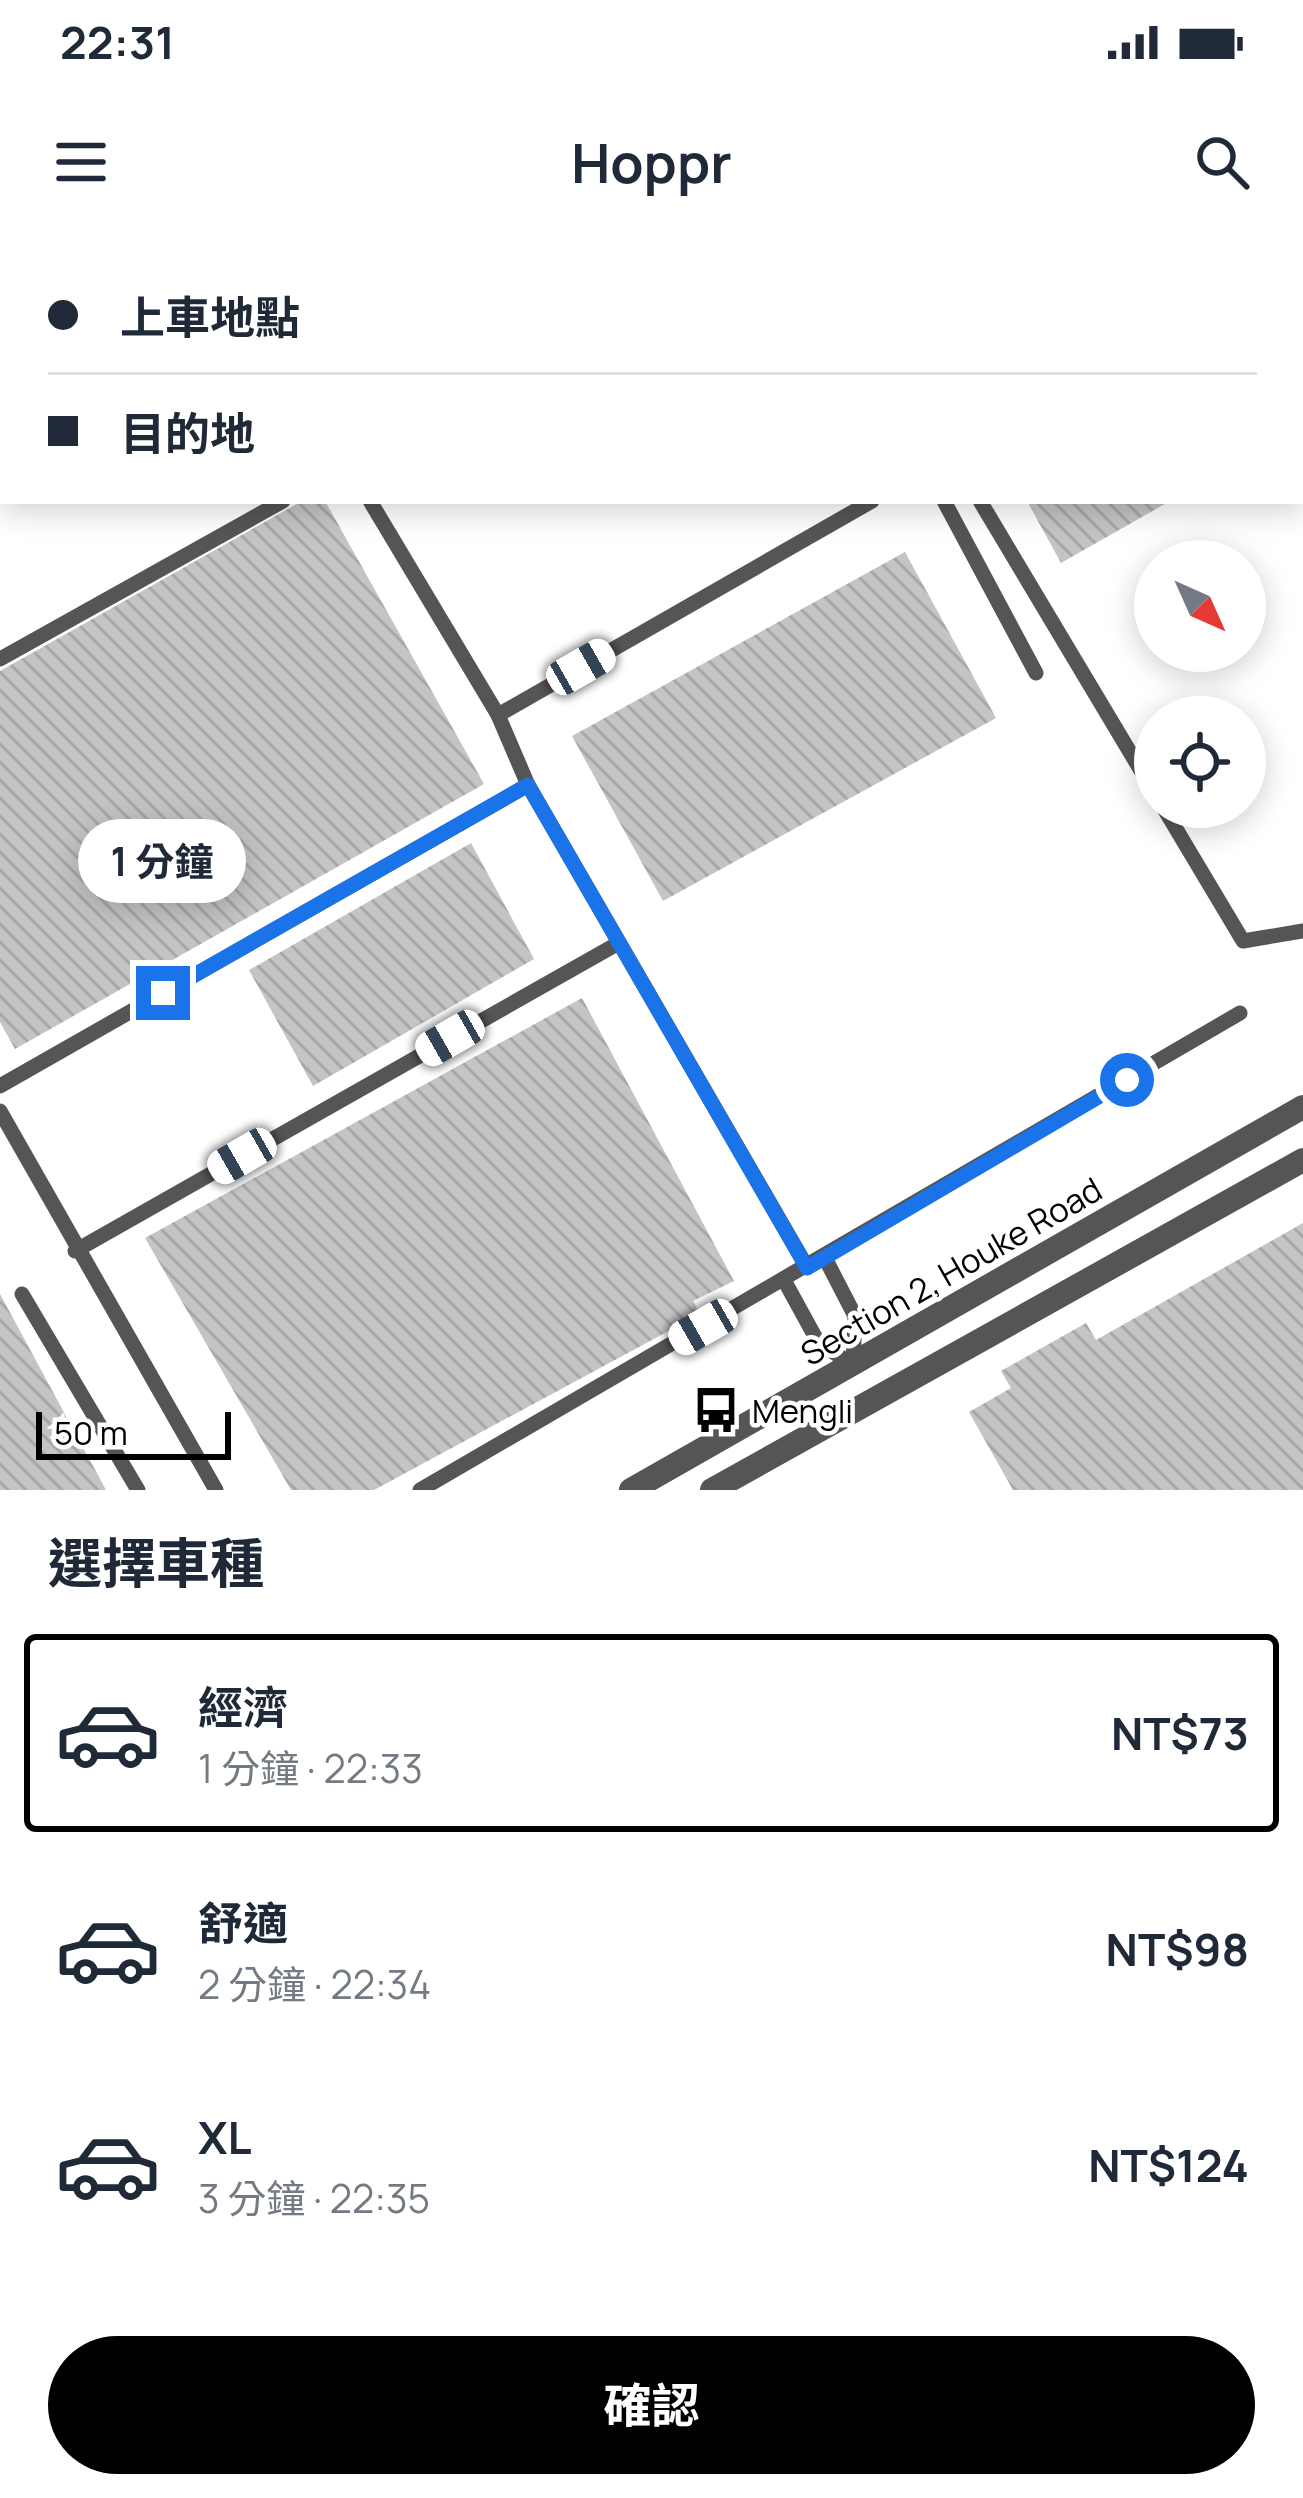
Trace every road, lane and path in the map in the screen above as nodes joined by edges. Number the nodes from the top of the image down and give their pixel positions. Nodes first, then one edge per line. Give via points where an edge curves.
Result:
1 (278, 504) edge
2 (372, 504) edge
3 (867, 504) edge
4 (946, 504) edge
5 (982, 504) edge
6 (0, 658) edge
7 (1036, 673) dead end
8 (498, 715) junction
9 (1134, 759) edge
10 (528, 785) junction
11 (1175, 828) edge
12 (1303, 931) edge
13 (617, 944) junction
14 (1240, 1013) dead end
15 (0, 1086) edge
16 (1303, 1107) edge
17 (0, 1111) edge
18 (1303, 1160) edge
19 (75, 1251) junction
20 (825, 1258) junction
21 (807, 1268) junction
22 (784, 1280) junction
23 (22, 1294) dead end
24 (853, 1365) junction
25 (872, 1400) junction
26 (138, 1490) edge
27 (216, 1490) edge
28 (420, 1490) edge
29 (631, 1490) edge
30 (712, 1490) edge

1 - 6 lane
2 - 8 lane
3 - 8 lane
4 - 7 lane
5 - 9 lane
8 - 10 lane
10 - 13 lane
10 - 15 lane
11 - 12 lane via 1243,941
13 - 19 lane
13 - 21 lane
14 - 20 lane
16 - 24 street, Section 2, Houke Road
17 - 19 lane
18 - 25 street
19 - 27 lane
20 - 21 lane
20 - 24 lane via 855,1316
21 - 22 lane
22 - 24 lane via 818,1342
22 - 28 lane
23 - 26 lane
24 - 25 street
24 - 29 street, Section 2, Houke Road
25 - 30 street

